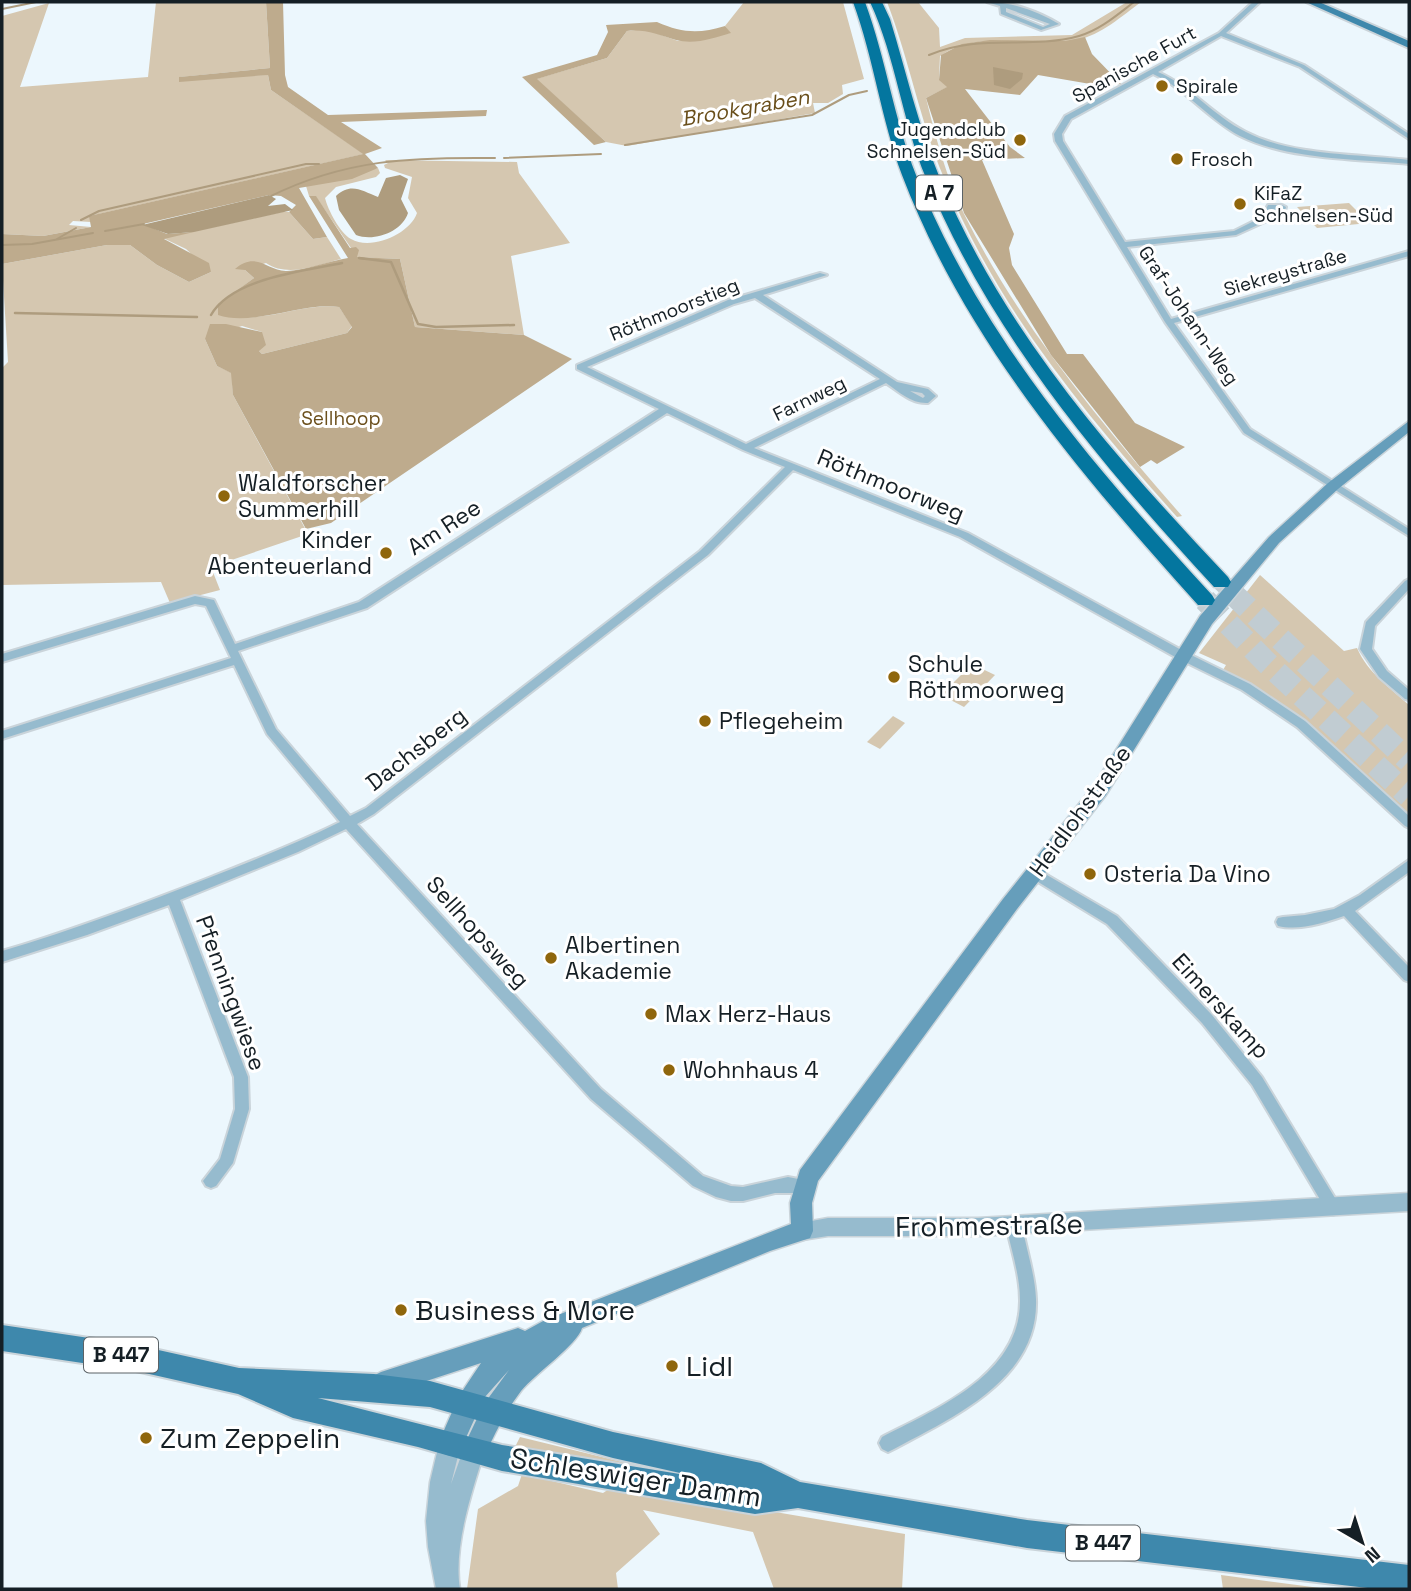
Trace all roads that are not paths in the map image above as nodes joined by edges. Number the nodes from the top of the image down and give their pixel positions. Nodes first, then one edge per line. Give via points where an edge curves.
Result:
1 (859, 2) edge
2 (876, 2) edge
3 (990, 2) edge
4 (1257, 2) edge
5 (1311, 2) edge
6 (1003, 7) junction
7 (1221, 34) junction
8 (1409, 45) edge
9 (1153, 72) junction
10 (1060, 128) joint
11 (1409, 137) edge
12 (1409, 162) edge
13 (1266, 217) dead end
14 (1121, 245) junction
15 (1409, 253) edge
16 (823, 275) dead end
17 (758, 296) junction
18 (1168, 322) junction
19 (580, 367) joint
20 (892, 382) joint
21 (665, 410) junction
22 (1409, 425) edge
23 (746, 448) junction
24 (792, 466) junction
25 (1333, 486) junction
26 (1409, 533) edge
27 (1221, 582) tunnel mouth
28 (1409, 583) edge
29 (195, 600) joint
30 (1205, 600) tunnel mouth
31 (235, 655) junction
32 (1181, 656) junction
33 (2, 658) edge
34 (1409, 696) edge
35 (2, 734) edge
36 (1409, 822) edge
37 (349, 824) junction
38 (1409, 865) edge
39 (1035, 873) junction
40 (173, 898) junction
41 (1347, 911) junction
42 (1283, 922) dead end
43 (2, 956) edge
44 (1409, 976) edge
45 (211, 1181) dead end
46 (804, 1186) junction
47 (1409, 1202) edge
48 (1333, 1208) junction
49 (1014, 1226) junction
50 (803, 1231) junction
51 (584, 1318) junction
52 (545, 1332) junction
53 (2, 1338) edge
54 (239, 1381) junction
55 (374, 1387) junction
56 (480, 1407) junction
57 (888, 1443) dead end
58 (462, 1447) junction
59 (798, 1495) junction
60 (447, 1578) edge
61 (1409, 1579) edge

1 - 30 highway, A 7 via 909,175 963,291 1074,451
2 - 27 highway, A 7 via 932,178 983,283 1090,435
3 - 6 street
4 - 7 street, Spanische Furt
5 - 8 main road
6 - 6 street via 1003,13 1043,29 1056,24
7 - 9 street, Spanische Furt
7 - 11 street via 1302,66
9 - 10 street, Spanische Furt via 1073,115
9 - 12 street via 1172,80 1232,128 1259,141
10 - 14 street, Graf-Johann-Weg via 1059,141
13 - 14 street via 1252,228 1220,237
14 - 18 street, Graf-Johann-Weg
15 - 18 street, Siekreystraße
16 - 17 street, Röthmoorstieg
17 - 19 street, Röthmoorstieg via 730,302
17 - 20 street, Farnweg
18 - 25 street, Graf-Johann-Weg via 1247,431
19 - 21 street, Röthmoorweg
20 - 23 street, Farnweg
21 - 23 street, Röthmoorweg
21 - 31 street, Am Ree via 363,605
22 - 25 main road, Heidlohstraße
23 - 24 street, Röthmoorweg
24 - 32 street, Röthmoorweg via 964,535
24 - 37 street, Dachsberg via 704,554
25 - 26 street, Graf-Johann-Weg
25 - 32 main road, Heidlohstraße via 1253,563
28 - 34 street via 1370,625 1366,649 1383,674
29 - 31 street, Sellhopsweg via 210,603
29 - 33 street
31 - 35 street, Am Ree
31 - 37 street, Sellhopsweg via 271,731
32 - 36 street, Röthmoorweg via 1246,687 1301,724
32 - 39 main road, Heidlohstraße via 1122,758
37 - 40 street, Dachsberg
37 - 46 street, Sellhopsweg via 596,1094 698,1181 731,1196 781,1185
38 - 41 street
39 - 46 main road, Heidlohstraße
39 - 48 street, Eimerskamp via 1112,920 1207,1019 1257,1081
40 - 43 street, Dachsberg
40 - 45 street, Pfenningwiese via 241,1077 242,1110 226,1163
41 - 42 street via 1319,921
41 - 44 street
46 - 50 main road, Heidlohstraße
47 - 48 street, Frohmestraße
48 - 49 street, Frohmestraße
49 - 50 street, Frohmestraße
49 - 57 street via 1028,1301 1027,1326 1016,1349 973,1396
50 - 51 main road, Frohmestraße
51 - 52 main road, Frohmestraße
51 - 56 main road, Frohmestraße
52 - 55 main road
52 - 56 main road, Frohmestraße via 494,1365 477,1384
53 - 54 main road, B 447 via 136,1357
54 - 55 main road, B 447
54 - 58 main road, B 447 via 293,1405
55 - 56 main road, B 447 via 430,1394
56 - 58 main road, Frohmestraße
56 - 59 main road, Schleswiger Damm / B 447 via 613,1445 761,1477
58 - 59 main road, Schleswiger Damm / B 447 via 755,1500
58 - 60 street via 461,1489
59 - 61 main road, Schleswiger Damm / B 447 via 1027,1534

